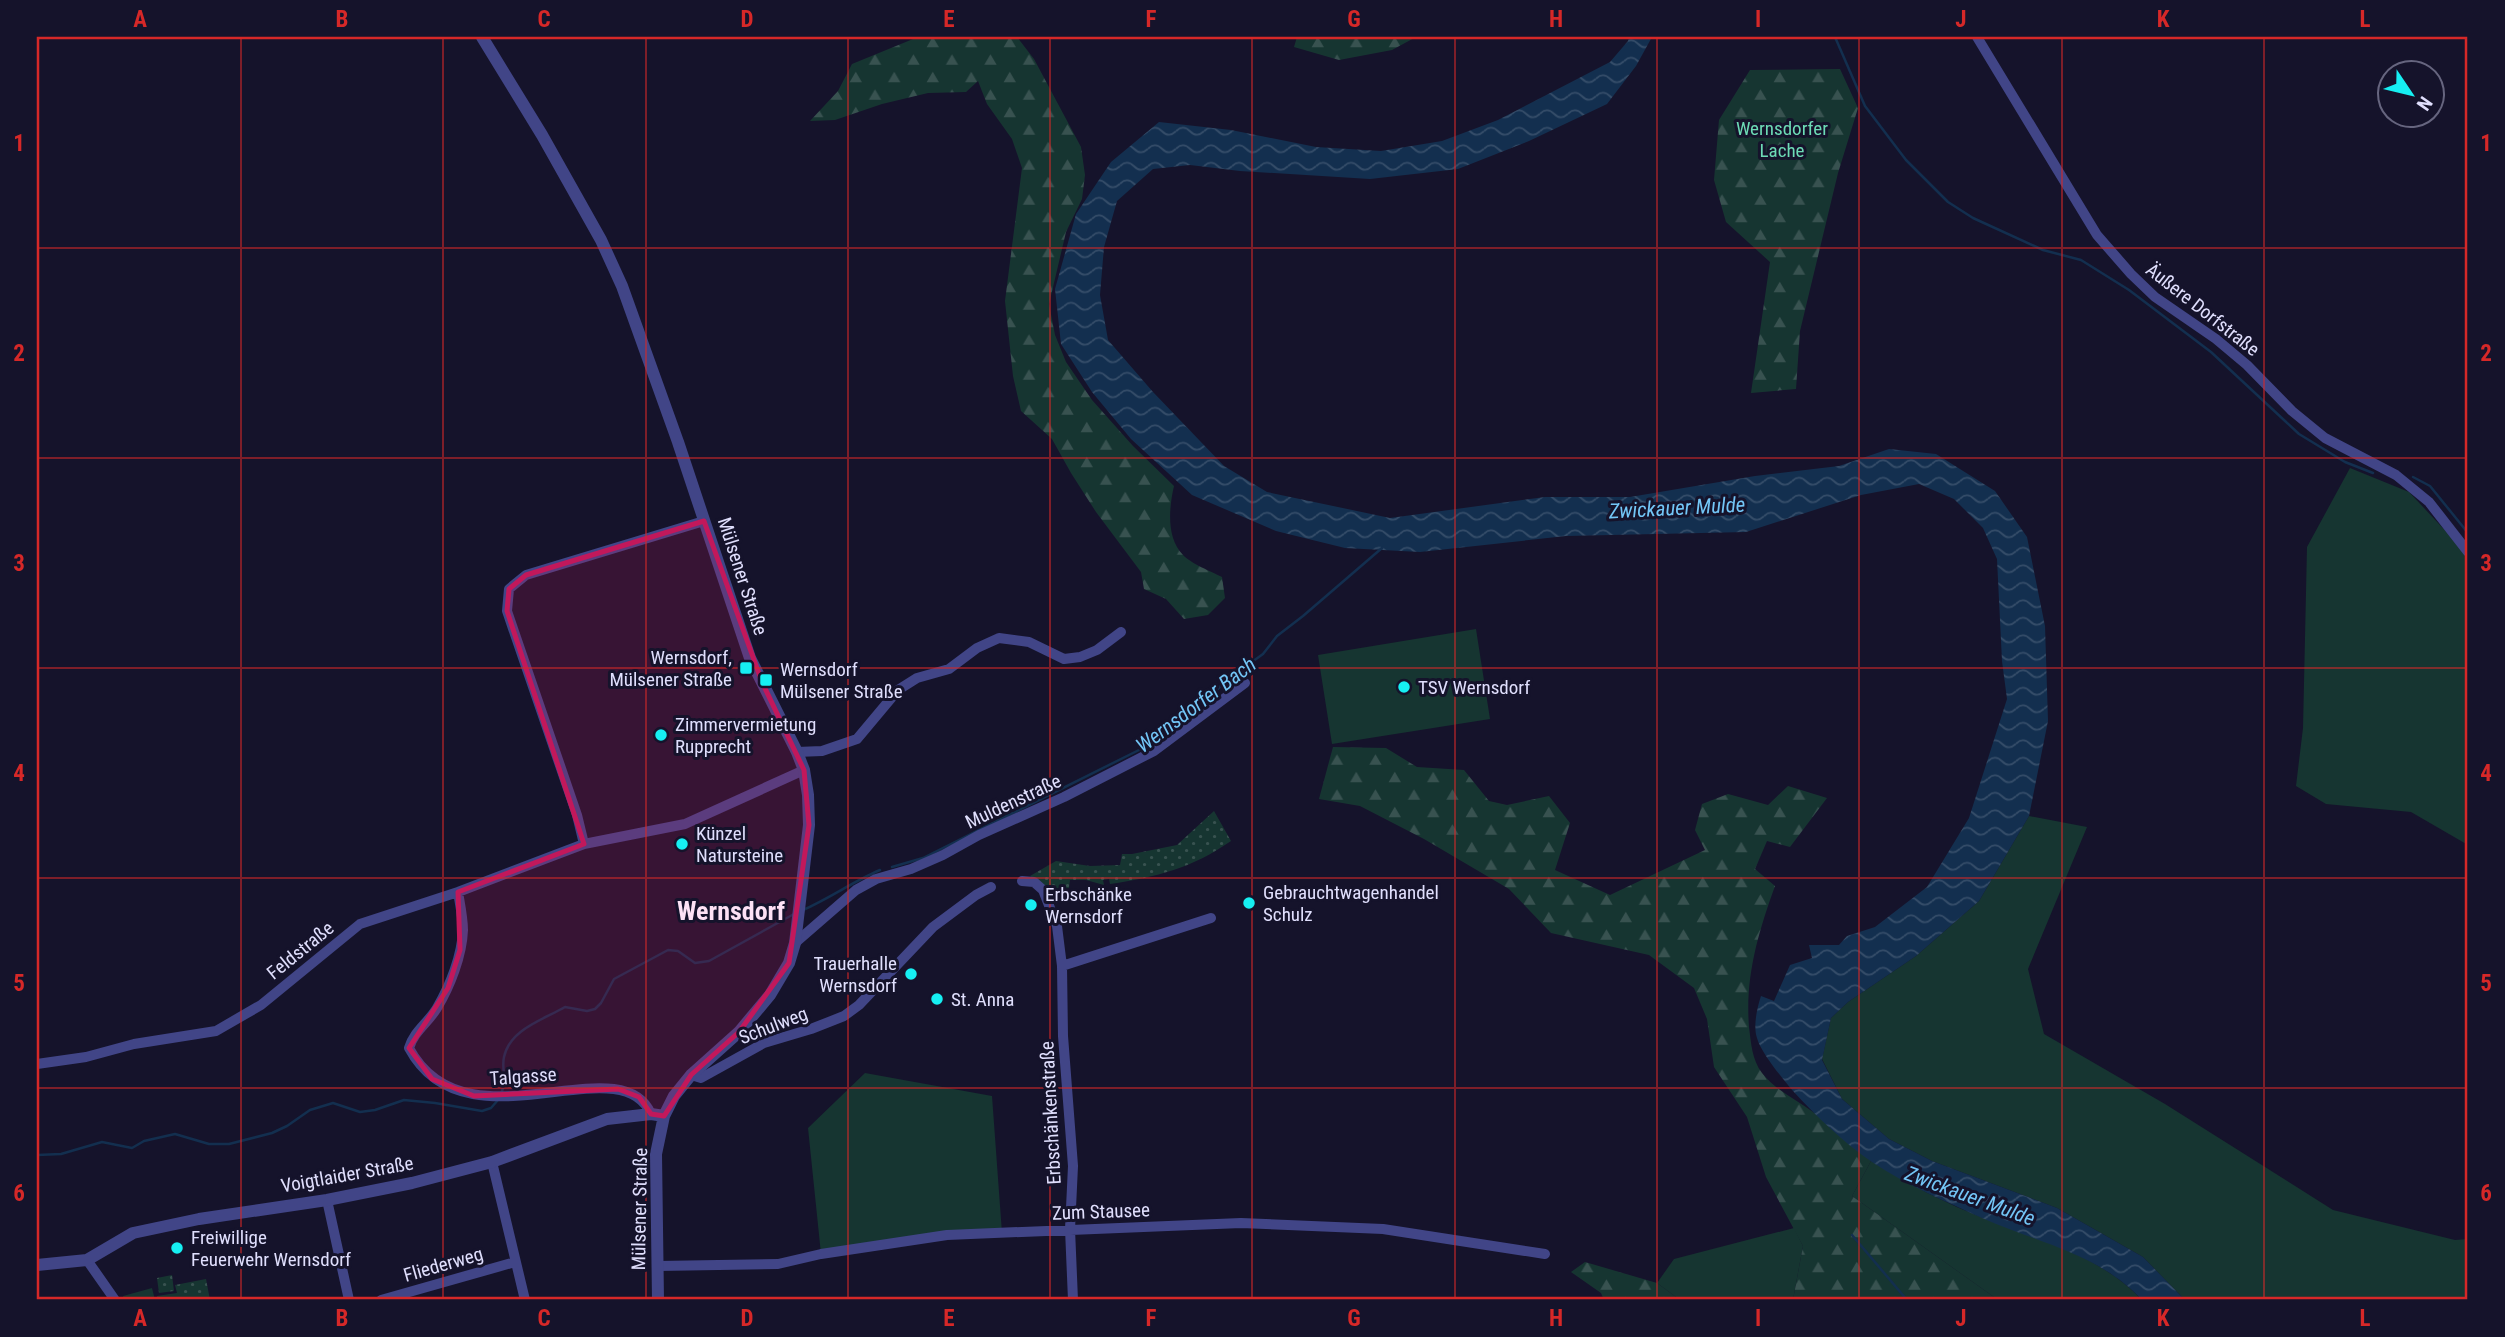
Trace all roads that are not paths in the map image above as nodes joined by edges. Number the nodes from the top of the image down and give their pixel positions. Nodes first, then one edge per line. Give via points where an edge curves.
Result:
1 (482, 37) edge
2 (1977, 37) edge
3 (704, 521) junction
4 (2468, 552) edge
5 (1121, 632) dead end
6 (1245, 683) dead end
7 (797, 752) junction
8 (804, 770) junction
9 (584, 844) junction
10 (1022, 881) dead end
11 (991, 887) dead end
12 (458, 892) junction
13 (1211, 918) dead end
14 (795, 943) junction
15 (1062, 966) junction
16 (37, 1064) edge
17 (691, 1075) junction
18 (651, 1114) junction
19 (664, 1116) junction
20 (492, 1161) junction
21 (327, 1200) junction
22 (1070, 1229) junction
23 (1545, 1254) dead end
24 (87, 1260) junction
25 (515, 1262) junction
26 (37, 1265) edge
27 (658, 1266) junction
28 (115, 1300) edge
29 (349, 1300) edge
30 (381, 1300) edge
31 (525, 1300) edge
32 (658, 1300) edge
33 (1073, 1300) edge

1 - 3 street, Mülsener Straße via 601,240 622,286
2 - 4 street, Äußere Dorfstraße via 2114,257 2155,297 2247,365 2325,438 2396,475 2430,502
3 - 7 street, Mülsener Straße via 750,658
3 - 9 street via 526,575 509,589 507,611
5 - 7 street via 1097,649 1064,659 1029,642 999,638 949,669 917,678 898,690 857,739 822,751
6 - 14 street, Muldenstraße via 1154,751 943,855 856,890
7 - 8 street, Mülsener Straße
8 - 9 street, Feldstraße via 685,824
8 - 14 street, Mülsener Straße via 809,825
9 - 12 street, Feldstraße
10 - 15 street, Erbschänkenstraße via 1034,882 1043,890 1057,926
11 - 17 street, Schulweg via 933,927 844,1016 764,1043 701,1077
12 - 16 street, Feldstraße via 360,924 261,1004 216,1031
12 - 18 street, Talgasse via 463,929 460,950 448,988 408,1048 418,1065 447,1088 474,1096 618,1089 646,1102
13 - 15 street
14 - 17 street, Mülsener Straße via 789,963 769,995 738,1032
15 - 22 street, Erbschänkenstraße via 1073,1166
17 - 19 street, Mülsener Straße
18 - 19 street, Voigtlaider Straße
18 - 20 street, Voigtlaider Straße via 607,1119
19 - 27 street, Mülsener Straße via 656,1154
20 - 21 street, Voigtlaider Straße
20 - 25 street
21 - 24 street, Voigtlaider Straße via 133,1233
21 - 29 street
22 - 23 street, Zum Stausee via 1241,1223 1370,1229
22 - 27 street, Zum Stausee via 947,1235 778,1264
22 - 33 street, Erbschänkenstraße
24 - 26 street, Voigtlaider Straße
24 - 28 street
25 - 30 street, Fliederweg
25 - 31 street
27 - 32 street, Mülsener Straße

